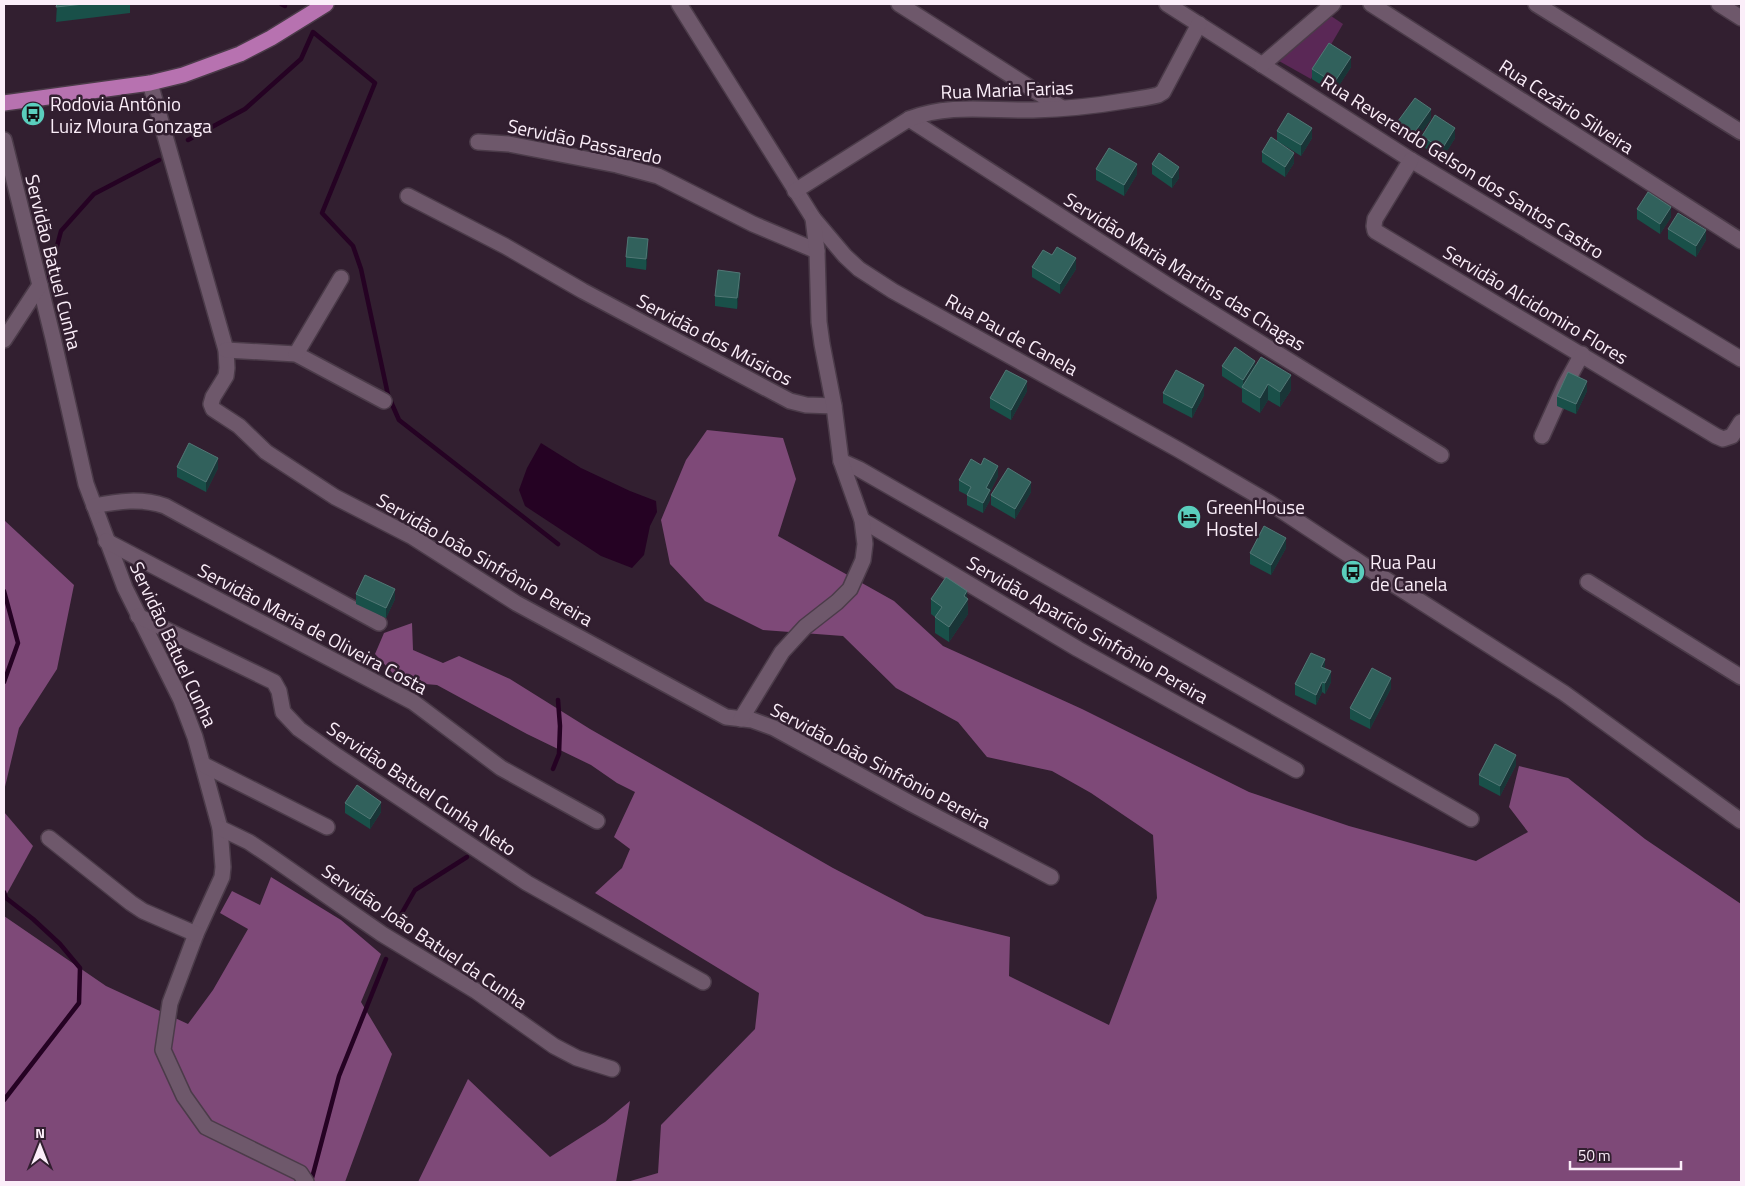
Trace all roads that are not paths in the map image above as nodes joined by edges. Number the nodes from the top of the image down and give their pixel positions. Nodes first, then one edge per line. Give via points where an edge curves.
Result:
1 (326, 4) edge
2 (679, 4) edge
3 (899, 4) edge
4 (1167, 4) edge
5 (1332, 4) edge
6 (1371, 4) edge
7 (1536, 4) edge
8 (1719, 4) edge
9 (1741, 18) edge
10 (1199, 24) junction
11 (1262, 65) junction
12 (150, 83) junction
13 (4, 103) edge
14 (1062, 108) junction
15 (909, 119) junction
16 (1741, 132) edge
17 (4, 140) edge
18 (478, 142) dead end
19 (1411, 160) junction
20 (795, 191) junction
21 (408, 196) dead end
22 (813, 218) junction
23 (1741, 241) edge
24 (816, 251) junction
25 (341, 278) dead end
26 (40, 285) junction
27 (4, 340) edge
28 (226, 350) junction
29 (296, 354) junction
30 (1582, 354) junction
31 (1741, 359) edge
32 (384, 401) dead end
33 (834, 406) junction
34 (1741, 422) edge
35 (1542, 436) dead end
36 (1441, 455) dead end
37 (841, 461) junction
38 (94, 506) junction
39 (862, 520) junction
40 (106, 541) junction
41 (1588, 582) dead end
42 (138, 616) junction
43 (379, 623) dead end
44 (1741, 677) edge
45 (741, 719) junction
46 (204, 764) junction
47 (1296, 770) dead end
48 (1471, 820) dead end
49 (597, 821) dead end
50 (1741, 821) edge
51 (327, 827) dead end
52 (220, 828) junction
53 (49, 838) dead end
54 (1051, 877) dead end
55 (196, 934) junction
56 (703, 982) dead end
57 (612, 1069) dead end
58 (306, 1182) edge

1 - 12 main road via 240,54 184,75
2 - 20 street, Rua Pau de Canela
3 - 14 street
4 - 10 street, Rua Reverendo Gelson dos Santos Castro
5 - 11 street
6 - 23 street, Rua Cezário Silveira
7 - 16 street
8 - 9 street
10 - 11 street, Rua Reverendo Gelson dos Santos Castro
10 - 14 street, Rua Maria Farias via 1163,92 1113,103
11 - 19 street, Rua Reverendo Gelson dos Santos Castro
12 - 13 main road
12 - 28 street, Servidão João Sinfrônio Pereira
14 - 15 street, Rua Maria Farias via 953,108
15 - 20 street, Rua Maria Farias
15 - 36 street, Servidão Maria Martins das Chagas
17 - 26 street, Servidão Batuel Cunha
18 - 24 street, Servidão Passaredo via 509,144 658,176
19 - 30 street, Servidão Alcidomiro Flores via 1375,219 1375,231
19 - 31 street, Rua Reverendo Gelson dos Santos Castro
20 - 22 street, Rua Pau de Canela
21 - 33 street, Servidão dos Músicos via 583,291 660,327 790,401
22 - 24 street
22 - 50 street, Rua Pau de Canela via 845,256 875,280 1262,498 1564,693
24 - 33 street via 819,322
25 - 29 street
26 - 27 street
26 - 38 street, Servidão Batuel Cunha
28 - 29 street
28 - 45 street, Servidão João Sinfrônio Pereira via 226,376 211,404 266,452 335,497 411,536 516,603 726,717
29 - 32 street
30 - 34 street, Servidão Alcidomiro Flores via 1723,439 1732,436
30 - 35 street
33 - 37 street
37 - 39 street
37 - 48 street
38 - 40 street, Servidão Batuel Cunha
38 - 43 street via 121,500 165,506
39 - 45 street via 863,560 850,589 792,640
39 - 47 street, Servidão Aparício Sinfrônio Pereira via 1078,649
40 - 42 street, Servidão Batuel Cunha
40 - 49 street, Servidão Maria de Oliveira Costa via 413,702 500,768
41 - 44 street
42 - 46 street, Servidão Batuel Cunha via 181,700
42 - 56 street, Servidão Batuel Cunha Neto via 274,682 283,712 299,729 527,883
45 - 54 street, Servidão João Sinfrônio Pereira via 774,728
46 - 51 street
46 - 52 street, Servidão Batuel Cunha
52 - 55 street, Servidão Batuel Cunha via 222,877
52 - 57 street, Servidão João Batuel da Cunha via 249,842 382,934 476,991 554,1046 577,1058
53 - 55 street via 143,911
55 - 58 street, Servidão Batuel Cunha via 170,1003 163,1050 184,1096 206,1127 300,1173

